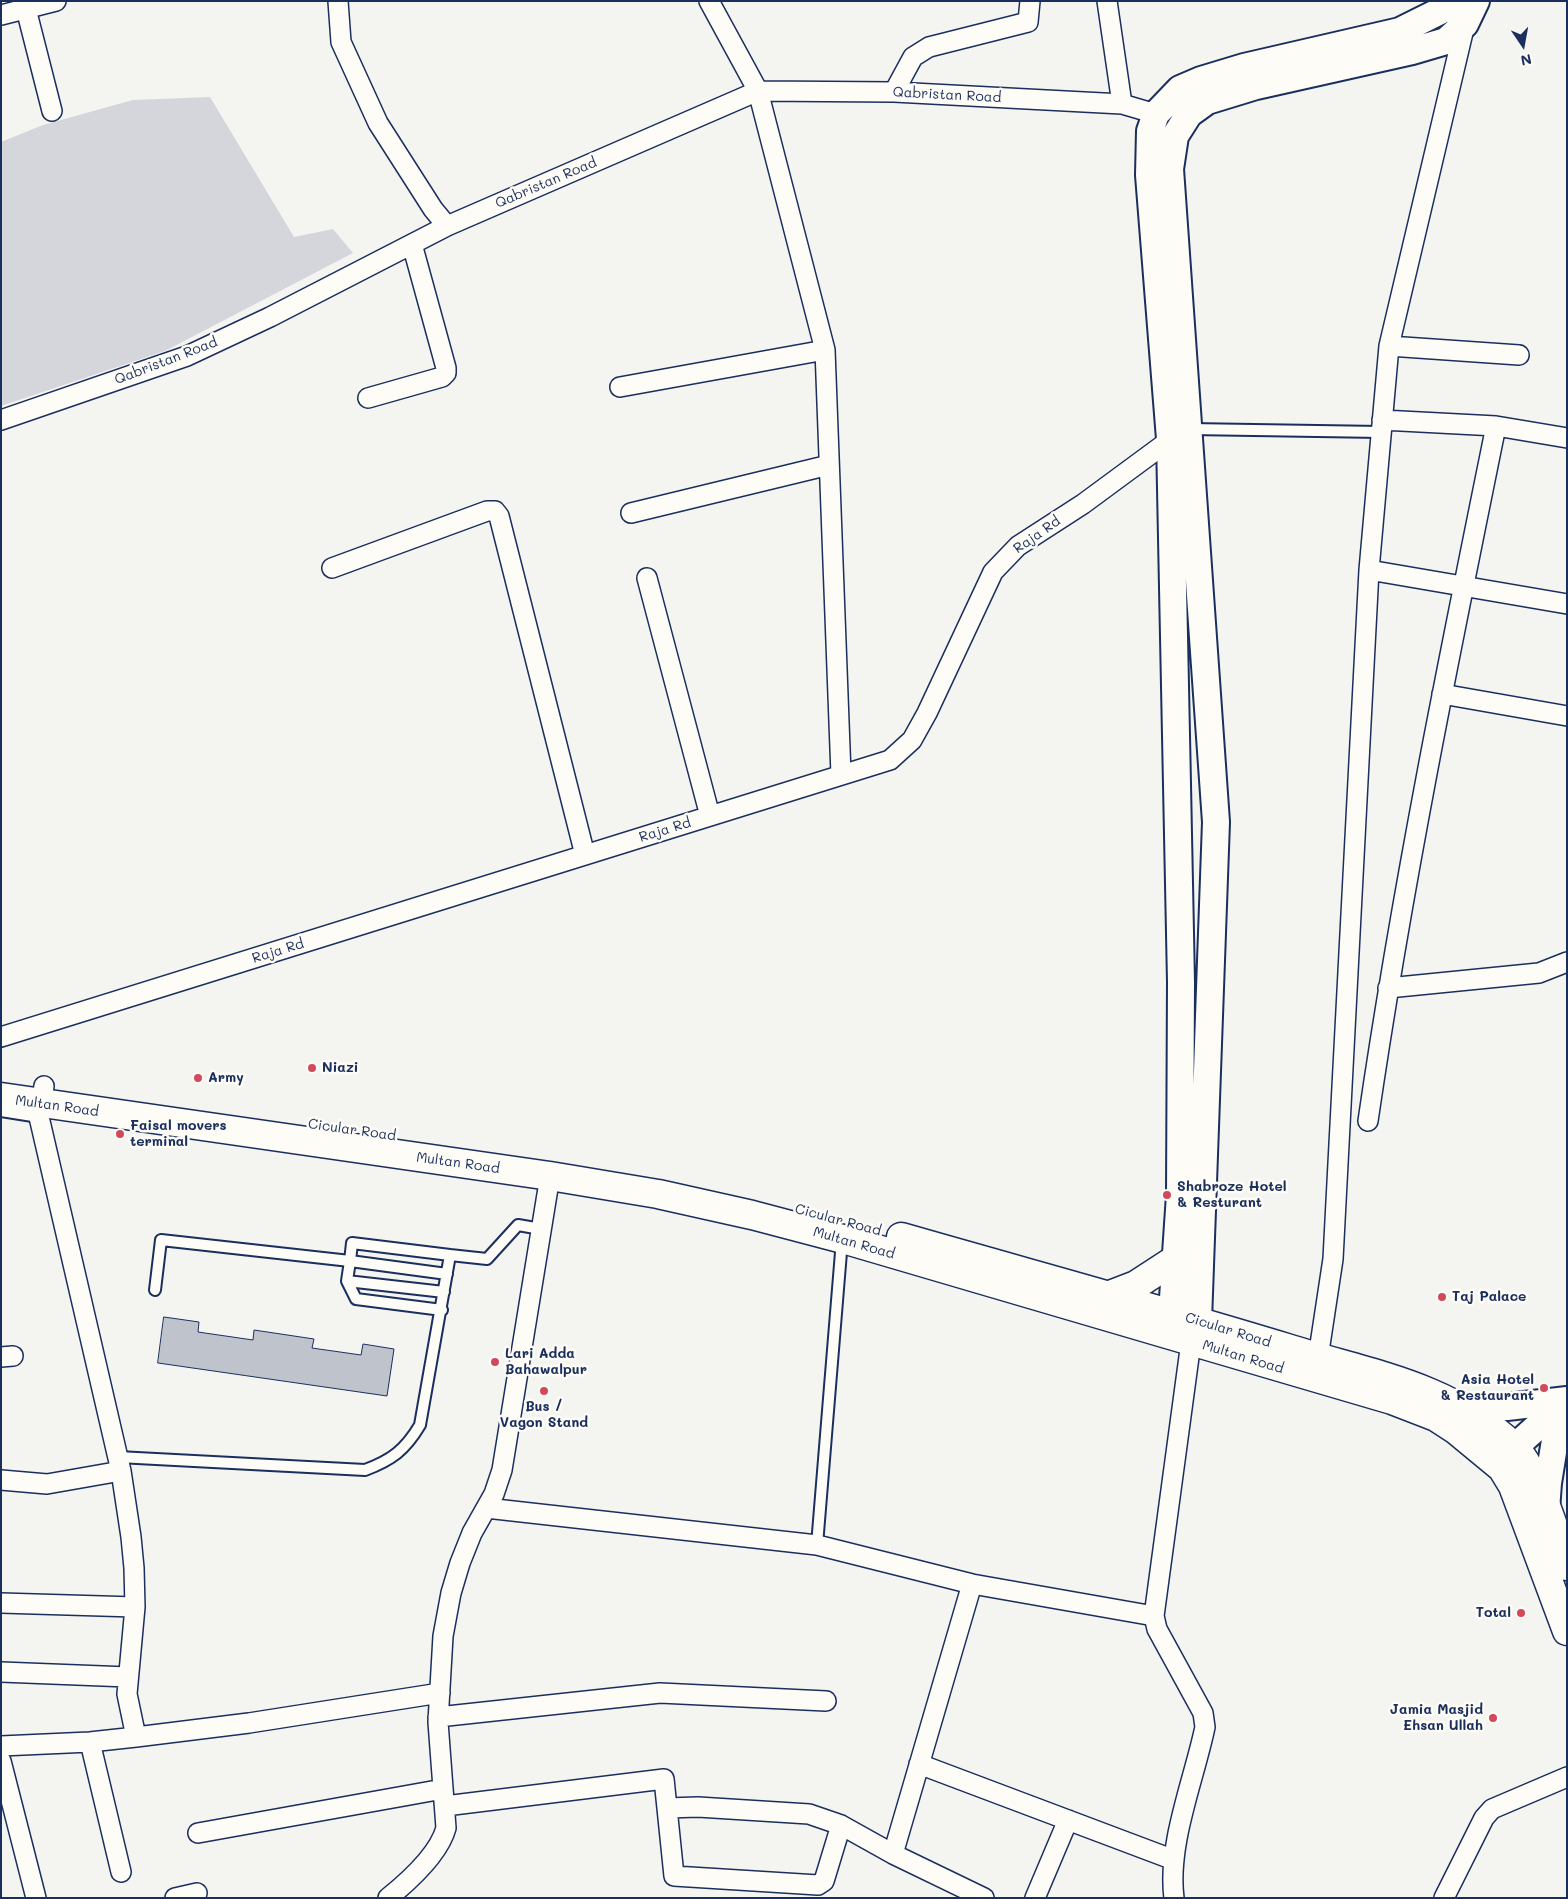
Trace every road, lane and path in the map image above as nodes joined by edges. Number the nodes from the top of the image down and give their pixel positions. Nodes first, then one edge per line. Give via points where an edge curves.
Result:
1 (56, 1) edge
2 (338, 1) edge
3 (709, 1) edge
4 (1030, 1) edge
5 (1108, 1) edge
6 (1453, 1) edge
7 (25, 5) edge
8 (1471, 13) edge
9 (1, 15) edge
10 (758, 91) junction
11 (894, 92) junction
12 (1122, 104) junction
13 (52, 111) dead end
14 (1156, 114) junction
15 (447, 226) junction
16 (412, 244) junction
17 (1389, 346) junction
18 (825, 350) junction
19 (1519, 354) dead end
20 (620, 388) dead end
21 (368, 398) dead end
22 (1, 420) edge
23 (1382, 426) junction
24 (1496, 426) junction
25 (1179, 434) junction
26 (1567, 438) edge
27 (828, 465) junction
28 (631, 513) dead end
29 (332, 568) dead end
30 (1369, 570) junction
31 (647, 578) dead end
32 (1463, 586) junction
33 (1567, 604) edge
34 (1442, 694) junction
35 (1567, 716) edge
36 (841, 775) junction
37 (710, 816) junction
38 (586, 855) junction
39 (1567, 962) edge
40 (1388, 988) junction
41 (1, 1037) edge
42 (1, 1080) edge
43 (1, 1098) edge
44 (41, 1102) junction
45 (1, 1111) edge
46 (1368, 1121) dead end
47 (550, 1176) junction
48 (541, 1229) junction
49 (845, 1230) junction
50 (450, 1255) junction
51 (1176, 1259) junction
52 (350, 1261) junction
53 (447, 1274) junction
54 (347, 1281) junction
55 (155, 1290) dead end
56 (444, 1292) junction
57 (1110, 1295) junction
58 (442, 1310) junction
59 (1172, 1313) junction
60 (1195, 1332) junction
61 (1318, 1358) junction
62 (1567, 1401) edge
63 (1462, 1408) junction
64 (1505, 1455) junction
65 (120, 1464) junction
66 (1, 1480) edge
67 (486, 1508) junction
68 (1546, 1510) junction
69 (817, 1545) junction
70 (1567, 1566) edge
71 (972, 1584) junction
72 (1, 1602) edge
73 (135, 1607) junction
74 (1154, 1616) junction
75 (1567, 1631) edge
76 (1, 1672) edge
77 (128, 1677) junction
78 (440, 1693) junction
79 (826, 1701) dead end
80 (438, 1717) junction
81 (136, 1737) junction
82 (90, 1742) junction
83 (1, 1746) edge
84 (1, 1761) edge
85 (919, 1764) junction
86 (1567, 1776) edge
87 (444, 1797) junction
88 (667, 1808) junction
89 (1068, 1820) junction
90 (841, 1825) junction
91 (198, 1833) dead end
92 (893, 1854) junction
93 (1174, 1860) junction
94 (121, 1872) dead end
95 (197, 1893) dead end
96 (36, 1898) edge
97 (175, 1898) edge
98 (388, 1898) edge
99 (984, 1898) edge
100 (1035, 1898) edge
101 (1174, 1898) edge
102 (1444, 1898) edge

1 - 7 street
2 - 15 street via 341,42 378,123
3 - 10 street
4 - 11 street via 1028,22 929,47 913,57
5 - 12 street
6 - 14 main road via 1450,6 1400,31 1244,66 1201,80 1180,89
7 - 9 street
7 - 13 street
8 - 17 street
8 - 25 main road via 1446,41 1412,52 1256,86 1207,101 1190,114 1175,136 1170,169
10 - 11 street, Qabristan Road
10 - 15 street, Qabristan Road
10 - 18 street
11 - 12 street, Qabristan Road
12 - 14 street, Qabristan Road
14 - 25 main road via 1150,131 1149,174
15 - 16 street, Qabristan Road
16 - 21 street via 446,373 442,377
16 - 22 street, Qabristan Road via 186,356
17 - 19 street
17 - 23 street
18 - 20 street
18 - 27 street
23 - 24 street
23 - 25 lane
23 - 30 street
24 - 26 street
24 - 32 street
25 - 36 street, Raja Rd via 1083,504 1018,546 993,572 912,740 890,760
25 - 51 main road via 1181,982 1180,1195
25 - 60 main road via 1216,822
27 - 28 street
27 - 36 street
29 - 38 street via 487,511 494,511 499,516
30 - 32 street
30 - 61 street via 1333,1259
31 - 37 street
32 - 33 street
32 - 34 street
34 - 35 street
34 - 40 street
36 - 37 street, Raja Rd
37 - 38 street, Raja Rd
38 - 41 street, Raja Rd
39 - 40 street via 1539,973
40 - 46 street
42 - 44 highway, Cicular Road
43 - 44 highway, Multan Road
44 - 45 lane
44 - 47 highway, Multan Road
44 - 49 highway, Cicular Road via 565,1161 668,1179
44 - 65 street
47 - 48 street
47 - 49 highway, Multan Road
48 - 50 lane via 518,1225 487,1259
48 - 67 street via 502,1470
49 - 57 highway, Cicular Road
49 - 60 highway, Multan Road
49 - 69 lane
50 - 52 lane via 352,1243
50 - 53 lane
51 - 57 highway via 1136,1285
51 - 59 main road
52 - 53 lane
52 - 54 lane
52 - 55 lane via 161,1240
53 - 56 lane
54 - 56 lane
54 - 58 lane via 356,1299
56 - 58 lane
57 - 59 highway, Cicular Road
58 - 65 lane via 420,1425 404,1448 378,1465 365,1470
59 - 60 highway, Cicular Road
60 - 61 highway, Cicular Road
60 - 64 highway, Multan Road via 1436,1417
60 - 74 street
61 - 63 highway, Cicular Road via 1401,1381
62 - 63 main road
62 - 64 main road
62 - 68 main road via 1555,1440
63 - 64 highway, Cicular Road via 1496,1431
64 - 68 highway, Cicular Road via 1534,1477
64 - 75 highway, Multan Road via 1502,1468 1513,1486
65 - 66 street via 47,1484
65 - 73 street via 131,1537
67 - 69 street
67 - 78 street via 472,1533 451,1593 443,1636
68 - 70 highway, Cicular Road
69 - 71 street
71 - 74 street
71 - 85 street
72 - 73 street
73 - 77 street
74 - 93 street via 1157,1629 1203,1713 1205,1727
76 - 77 street
77 - 81 street via 127,1694
78 - 80 street
78 - 81 street
79 - 80 street via 660,1693
80 - 87 street
81 - 82 street
82 - 83 street
82 - 94 street
84 - 96 street
85 - 89 street
85 - 92 street
86 - 102 street via 1492,1808
87 - 88 street via 664,1778
87 - 91 street
87 - 98 street via 444,1837 423,1866
88 - 90 street via 809,1814
88 - 90 street via 672,1871 676,1877 821,1884
89 - 93 street
89 - 100 street
90 - 92 street
92 - 99 street
93 - 101 street
95 - 97 street

